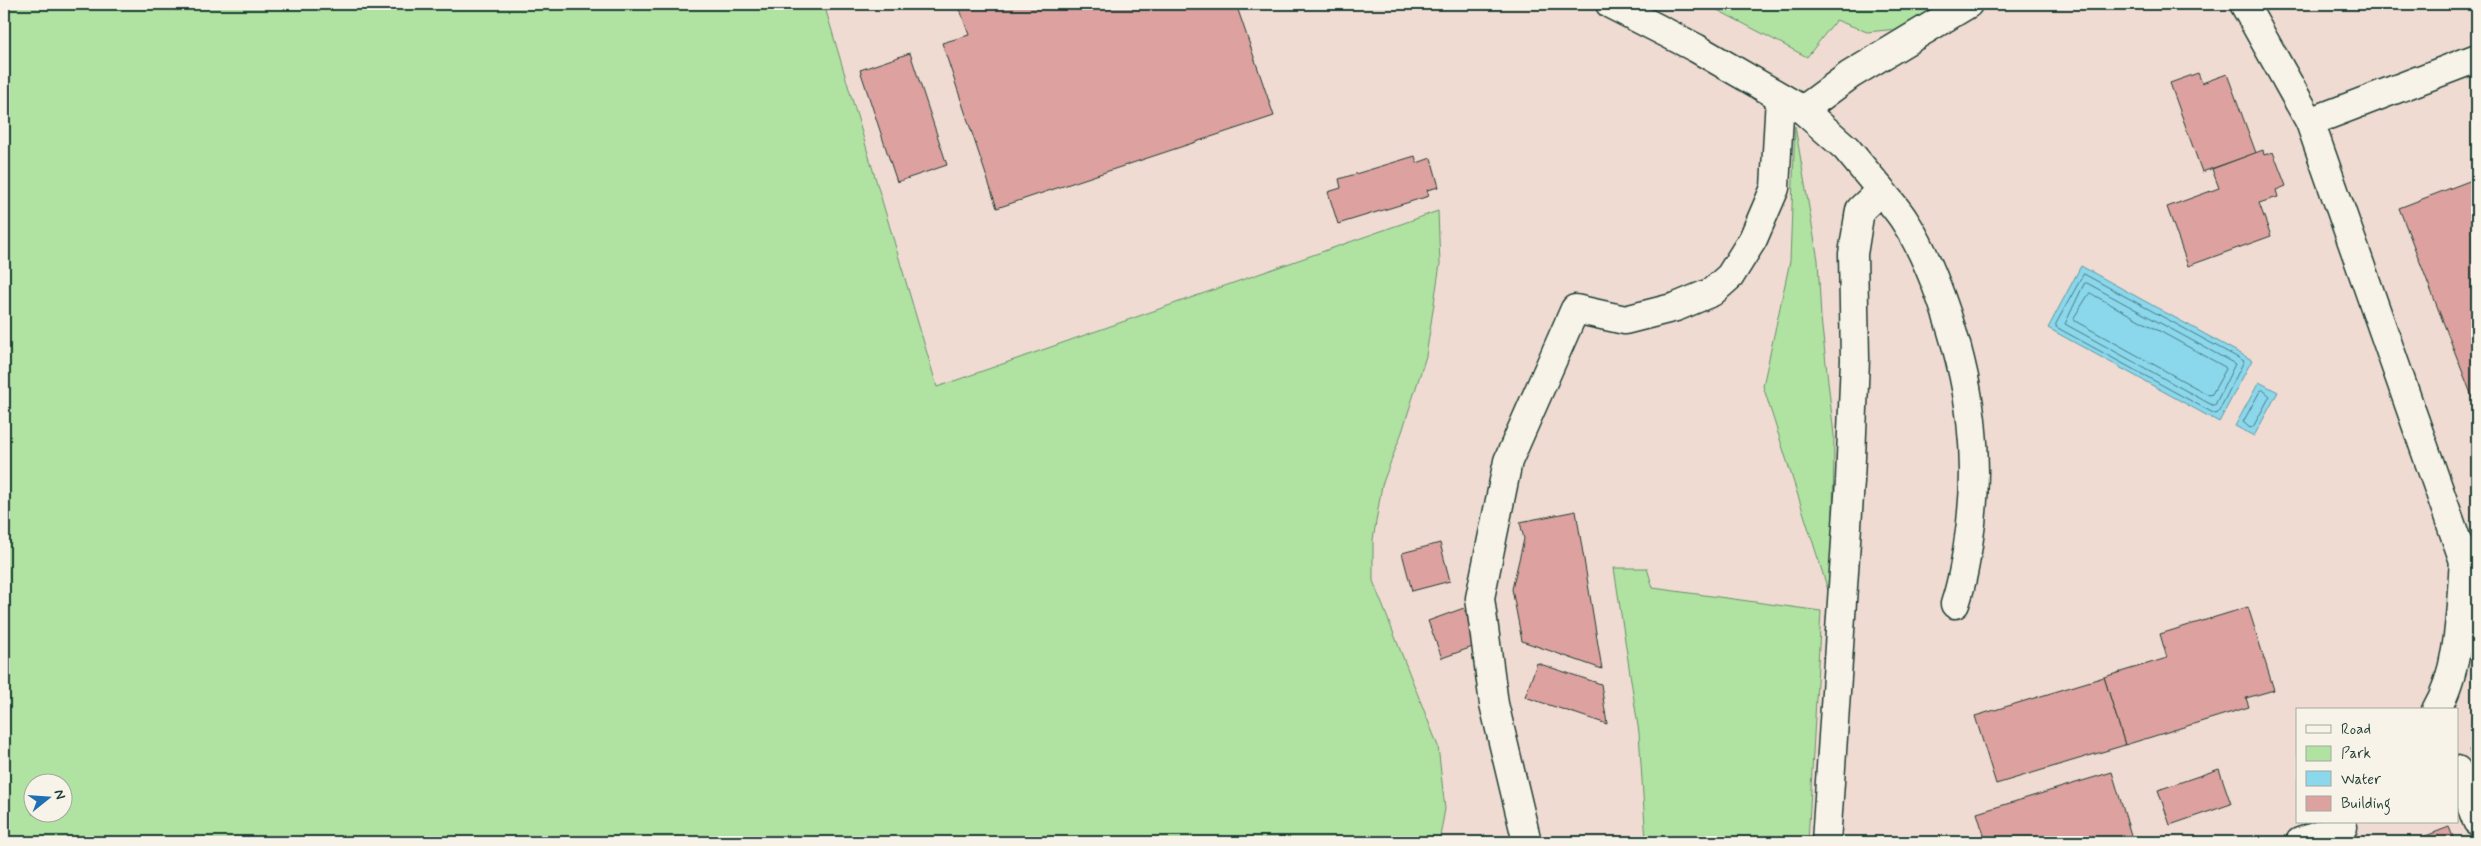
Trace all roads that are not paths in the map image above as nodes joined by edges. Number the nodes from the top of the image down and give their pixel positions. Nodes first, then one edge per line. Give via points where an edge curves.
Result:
1 (1610, 4) edge
2 (1968, 4) edge
3 (2244, 4) edge
4 (2477, 58) edge
5 (1792, 103) junction
6 (2310, 122) junction
7 (1881, 190) junction
8 (2470, 558) edge
9 (1955, 604) dead end
10 (2437, 708) edge
11 (2458, 773) edge
12 (2477, 821) edge
13 (2345, 831) edge
14 (1526, 842) edge
15 (1826, 842) edge
16 (2300, 842) edge

1 - 5 street
2 - 5 street via 1850,75
3 - 6 street
4 - 6 street
5 - 7 street via 1846,148
5 - 14 street via 1776,188 1753,239 1730,276 1712,292 1676,307 1625,320 1575,309 1508,461 1480,598 1494,704
6 - 8 street
7 - 9 street via 1907,224 1931,271 1950,324 1971,404 1973,516
7 - 15 street via 1860,210 1853,254 1855,359 1850,481
8 - 10 street via 2446,692
11 - 12 street
13 - 16 street

